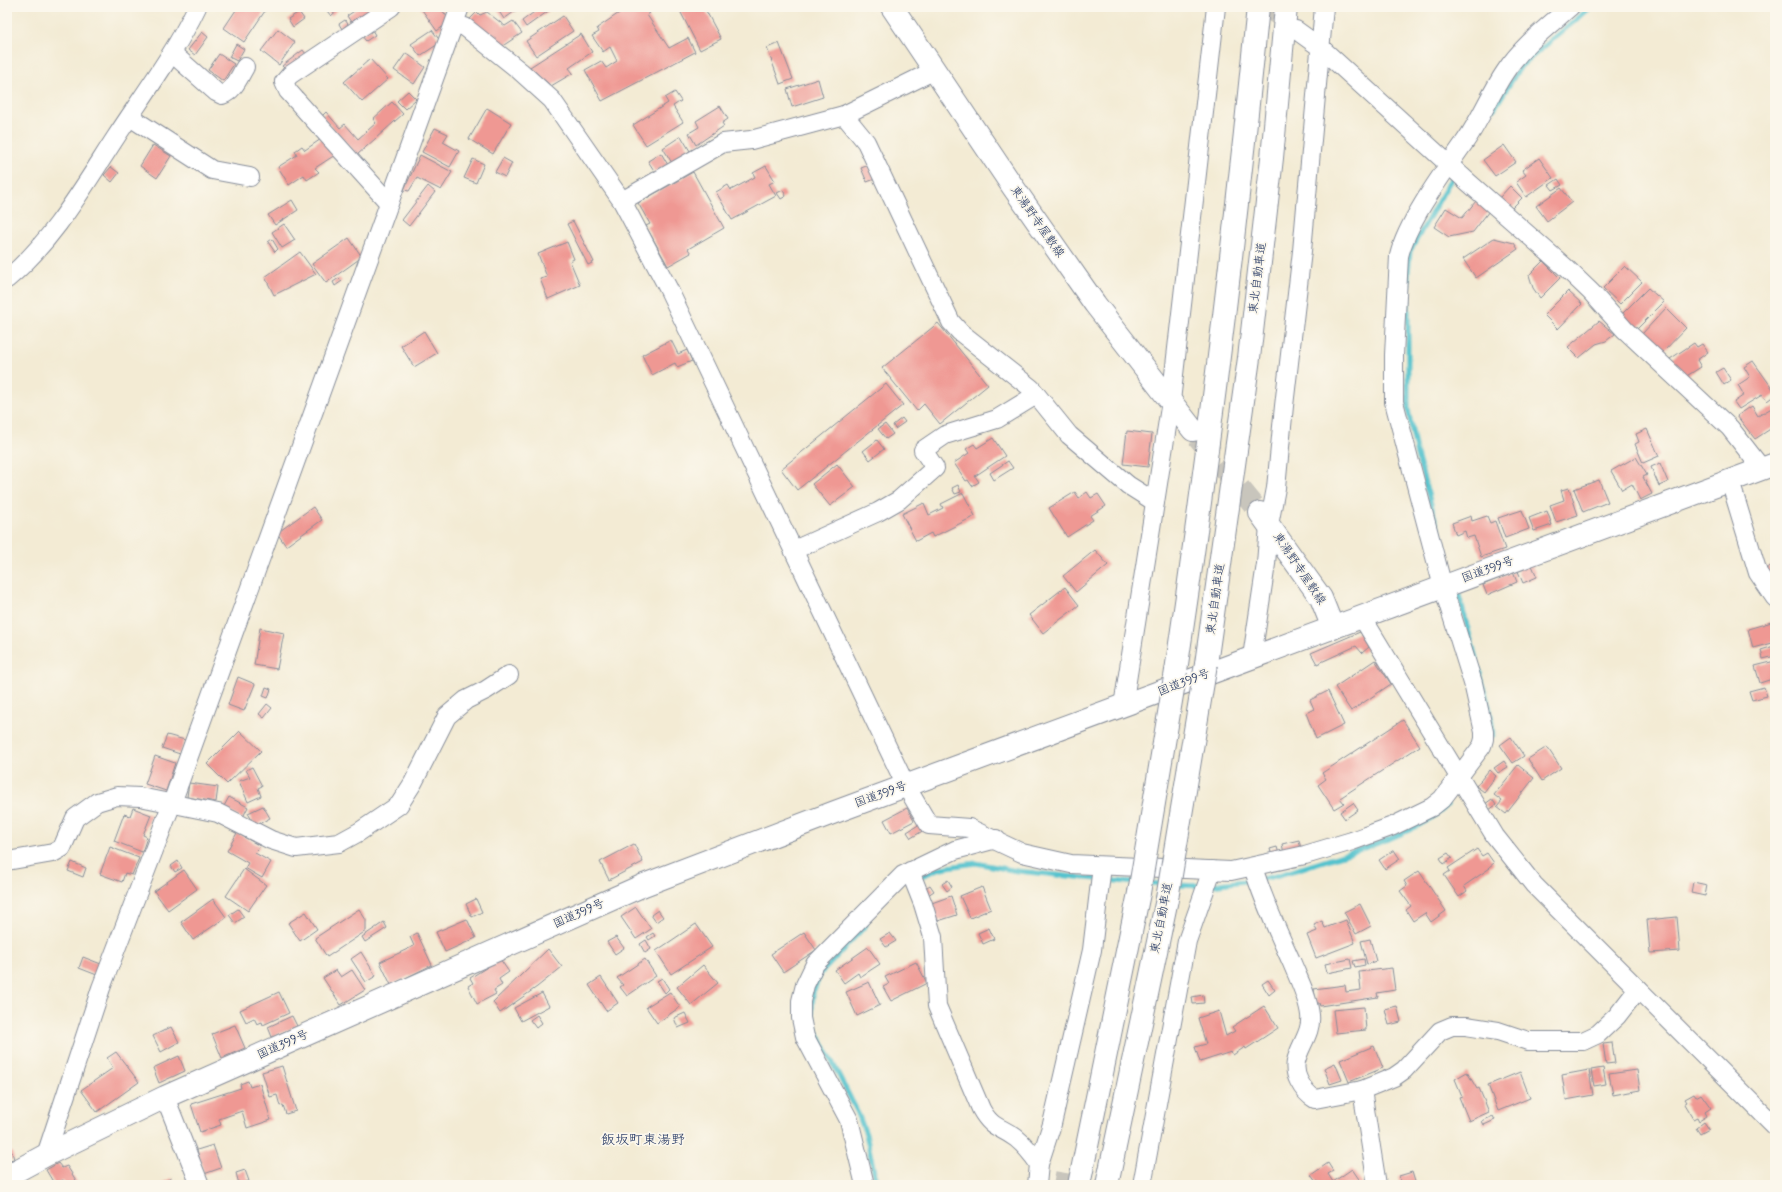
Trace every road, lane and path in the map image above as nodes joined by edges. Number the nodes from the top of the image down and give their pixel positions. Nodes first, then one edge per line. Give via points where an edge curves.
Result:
1 (197, 7) edge
2 (390, 7) edge
3 (892, 7) edge
4 (1216, 7) edge
5 (1258, 7) edge
6 (1286, 7) edge
7 (1324, 7) edge
8 (1570, 7) edge
9 (457, 15) edge
10 (1296, 30) tunnel mouth
11 (1321, 48) junction
12 (172, 53) junction
13 (245, 67) dead end
14 (935, 70) junction
15 (844, 115) junction
16 (130, 117) junction
17 (1451, 166) junction
18 (250, 177) dead end
19 (622, 201) junction
20 (389, 203) junction
21 (7, 279) edge
22 (1036, 395) junction
23 (1171, 401) junction
24 (1193, 430) tunnel mouth
25 (1768, 467) edge
26 (1730, 481) junction
27 (1155, 502) junction
28 (1265, 519) junction
29 (794, 550) junction
30 (1443, 587) junction
31 (1775, 598) edge
32 (1362, 617) junction
33 (1332, 628) junction
34 (1252, 657) junction
35 (509, 675) dead end
36 (1123, 706) junction
37 (1463, 784) junction
38 (906, 786) junction
39 (172, 803) junction
40 (996, 840) junction
41 (7, 861) edge
42 (1211, 873) junction
43 (1101, 875) junction
44 (1255, 875) junction
45 (913, 878) junction
46 (1638, 989) junction
47 (1362, 1090) junction
48 (165, 1097) junction
49 (1775, 1126) edge
50 (46, 1155) junction
51 (7, 1176) edge
52 (1042, 1176) edge
53 (200, 1185) edge
54 (865, 1185) edge
55 (1079, 1185) edge
56 (1107, 1185) edge
57 (1142, 1185) edge
58 (1377, 1185) edge

1 - 12 street
2 - 20 street via 290,75 284,82 288,91
3 - 14 main road, 東湯野寺屋敷線
4 - 23 street
5 - 55 main road, bridge via 1220,357 1176,671 1139,892
6 - 56 main road, 東北自動車道, bridge via 1249,358 1206,664 1167,899
7 - 11 street
8 - 17 street via 1527,44 1506,70
9 - 19 street via 465,27 520,70 552,100
9 - 20 street
10 - 11 street
11 - 17 street
11 - 28 street via 1276,488
12 - 13 street via 222,95 234,86
12 - 16 street
14 - 15 street
14 - 23 main road, 東湯野寺屋敷線 via 1094,304
15 - 19 street via 751,140 723,143
15 - 22 street via 866,142 951,322
16 - 18 street via 212,170
16 - 21 street via 48,236 29,260
17 - 25 street via 1591,292 1625,330
17 - 30 street via 1402,244 1399,256 1394,355 1394,402
19 - 29 street via 668,288
20 - 39 street
22 - 27 street via 1069,435 1128,485
22 - 29 street via 997,419 945,435 923,450 935,468 899,500
23 - 24 main road, 東湯野寺屋敷線
23 - 27 street
25 - 26 main road, 国道399号
26 - 30 main road, 国道399号
26 - 31 street via 1758,573
27 - 36 street
28 - 33 main road, 東湯野寺屋敷線 via 1321,598
28 - 34 street via 1266,564
29 - 38 street
30 - 32 main road, 国道399号
30 - 37 street via 1473,683 1484,732 1482,746
32 - 33 main road, 国道399号
32 - 37 street
33 - 34 main road, 国道399号
34 - 36 main road, 国道399号
35 - 39 street via 466,700 447,716 399,805 339,842 296,848 271,840 218,813
36 - 38 main road, 国道399号
37 - 44 street via 1432,808 1393,826 1305,855
37 - 46 street via 1495,836 1534,885
38 - 40 street via 929,825 969,828
38 - 48 main road, 国道399号 via 644,885
39 - 41 street via 117,796 97,802 76,818 62,848 53,853
39 - 50 street via 101,988
40 - 43 street via 1022,853 1071,864
40 - 45 street via 955,850
42 - 43 street
42 - 44 street via 1231,871
42 - 57 street via 1187,941
43 - 52 street via 1092,950
44 - 47 street via 1305,993 1310,1015 1309,1029 1296,1058 1294,1069 1297,1076 1309,1095 1315,1099
45 - 52 street via 933,937 937,1006 981,1109 988,1122 1015,1137 1028,1148
45 - 54 street via 892,885 815,964 801,1001 805,1037 849,1120
46 - 47 street via 1598,1034 1583,1041 1528,1041 1498,1031 1452,1026 1440,1031 1404,1070 1394,1077
46 - 49 street
47 - 58 street
48 - 50 main road, 国道399号
48 - 53 street
50 - 51 main road, 国道399号

